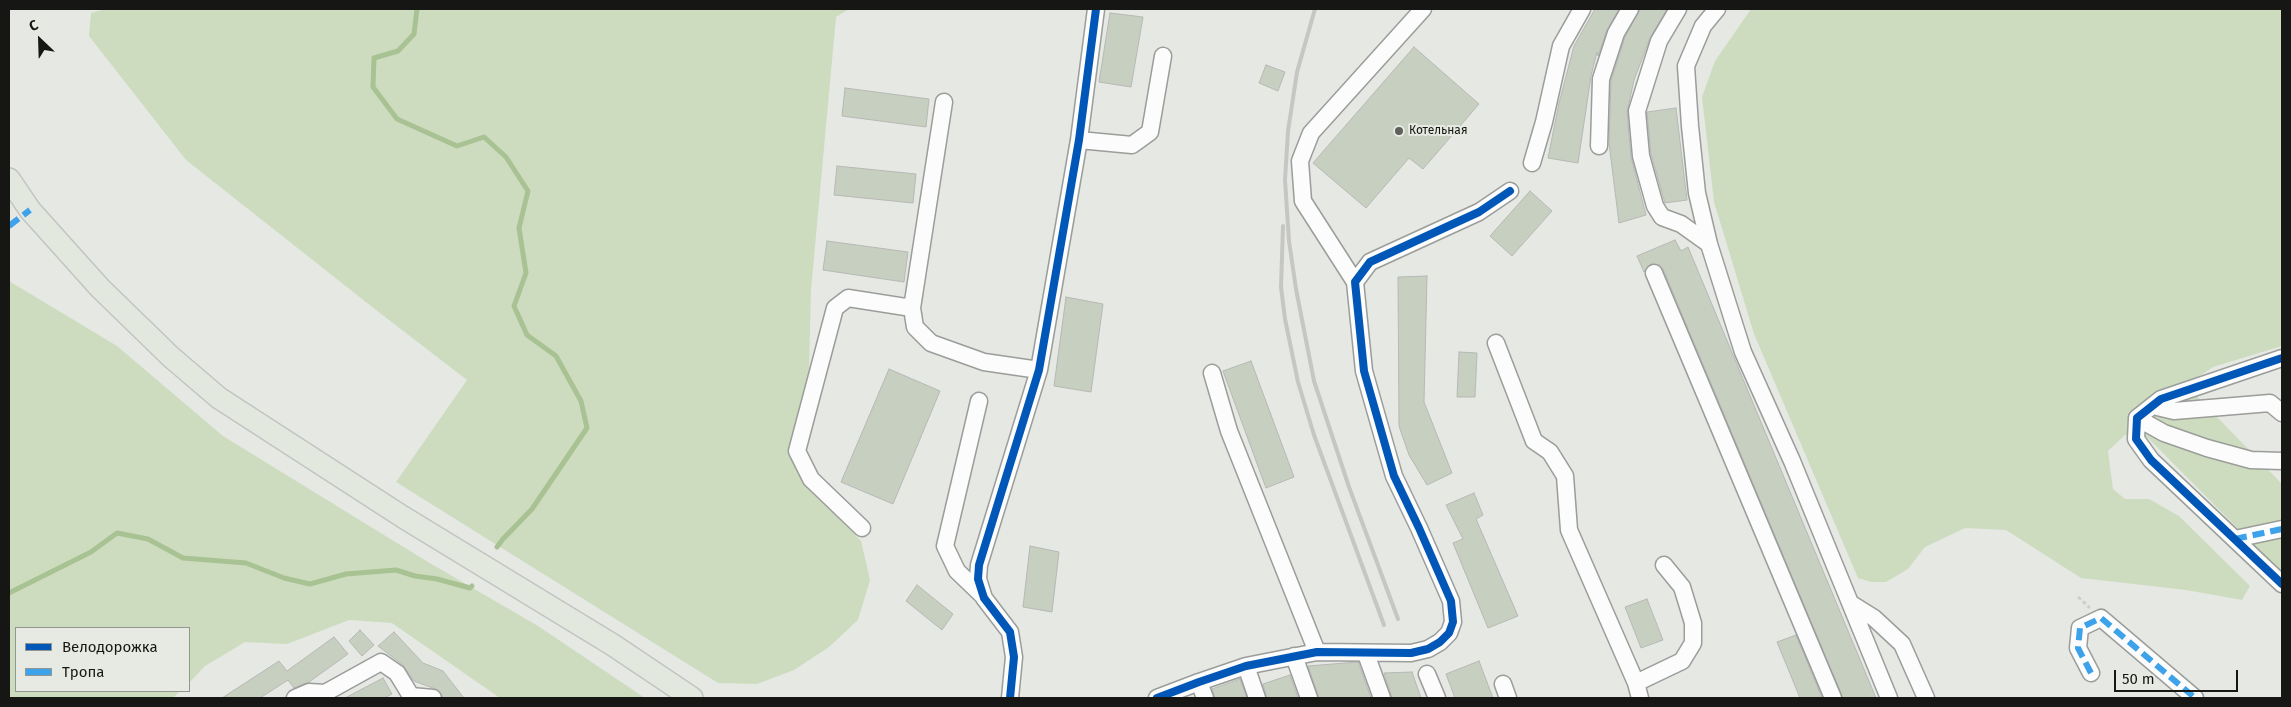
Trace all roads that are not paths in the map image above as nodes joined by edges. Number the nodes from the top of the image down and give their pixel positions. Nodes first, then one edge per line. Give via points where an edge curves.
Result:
1 (1096, 9) edge
2 (1423, 9) edge
3 (1582, 9) edge
4 (1630, 9) edge
5 (1678, 9) edge
6 (1717, 9) edge
7 (1163, 56) dead end
8 (944, 102) dead end
9 (1079, 140) junction
10 (1599, 146) dead end
11 (1532, 163) dead end
12 (9, 179) edge
13 (1510, 191) dead end
14 (1709, 244) junction
15 (1654, 273) dead end
16 (1355, 282) junction
17 (912, 308) junction
18 (1496, 342) dead end
19 (2282, 358) edge
20 (1039, 370) junction
21 (1212, 373) dead end
22 (979, 401) dead end
23 (2153, 406) junction
24 (2282, 413) edge
25 (2137, 418) junction
26 (2282, 461) edge
27 (862, 528) dead end
28 (2282, 529) edge
29 (2235, 539) junction
30 (1664, 565) dead end
31 (2282, 584) edge
32 (984, 598) junction
33 (1850, 603) junction
34 (1317, 652) junction
35 (1366, 654) junction
36 (1294, 656) junction
37 (1246, 666) junction
38 (2091, 673) dead end
39 (1427, 674) dead end
40 (1199, 682) junction
41 (1638, 691) edge
42 (409, 697) edge
43 (295, 698) edge
44 (433, 698) edge
45 (692, 698) edge
46 (1010, 698) edge
47 (1158, 698) edge
48 (1205, 698) edge
49 (1257, 698) edge
50 (1309, 698) edge
51 (1382, 698) edge
52 (1437, 698) edge
53 (1833, 698) edge
54 (1889, 698) edge
55 (1926, 698) edge
56 (2195, 698) edge

1 - 9 street
2 - 16 street via 1311,133 1300,161 1303,201
3 - 11 street via 1561,46
4 - 10 street via 1616,33 1601,79
5 - 14 street via 1659,40 1637,111 1641,156 1655,206 1662,217 1681,224
6 - 14 street via 1703,26 1686,66 1698,193
7 - 9 street via 1150,132 1132,145
8 - 17 street
9 - 20 street
12 - 45 main road via 30,210 100,288 219,398
13 - 16 street via 1479,212 1370,262
14 - 33 street via 1743,352
15 - 53 street
16 - 35 street via 1364,371 1381,432 1394,476 1451,601 1453,622 1449,633 1428,649 1411,653
17 - 20 street via 916,327 931,342 984,362
17 - 27 street via 848,298 835,308 797,452 811,479
18 - 41 street via 1534,442 1550,452 1565,476 1569,530
19 - 23 street via 2161,400
20 - 32 street via 979,565 978,579
21 - 34 street via 1229,431
22 - 32 street via 945,546 956,570
23 - 24 street via 2174,411 2270,403
23 - 25 street
25 - 26 street via 2164,433 2207,448 2251,460
25 - 29 street via 2136,439 2151,460
28 - 29 street
29 - 31 street
30 - 41 street via 1682,587 1693,623 1693,642 1682,661
32 - 46 street via 1010,632 1014,657
33 - 54 street
33 - 55 street via 1874,618 1902,644
34 - 35 street
34 - 36 street
35 - 51 street
36 - 37 street
36 - 50 street
37 - 40 street
37 - 49 street
38 - 56 street via 2078,648 2080,628 2101,618
39 - 52 street
40 - 47 street
40 - 48 street
42 - 43 street via 397,673 381,662 325,693 309,692
42 - 44 street

